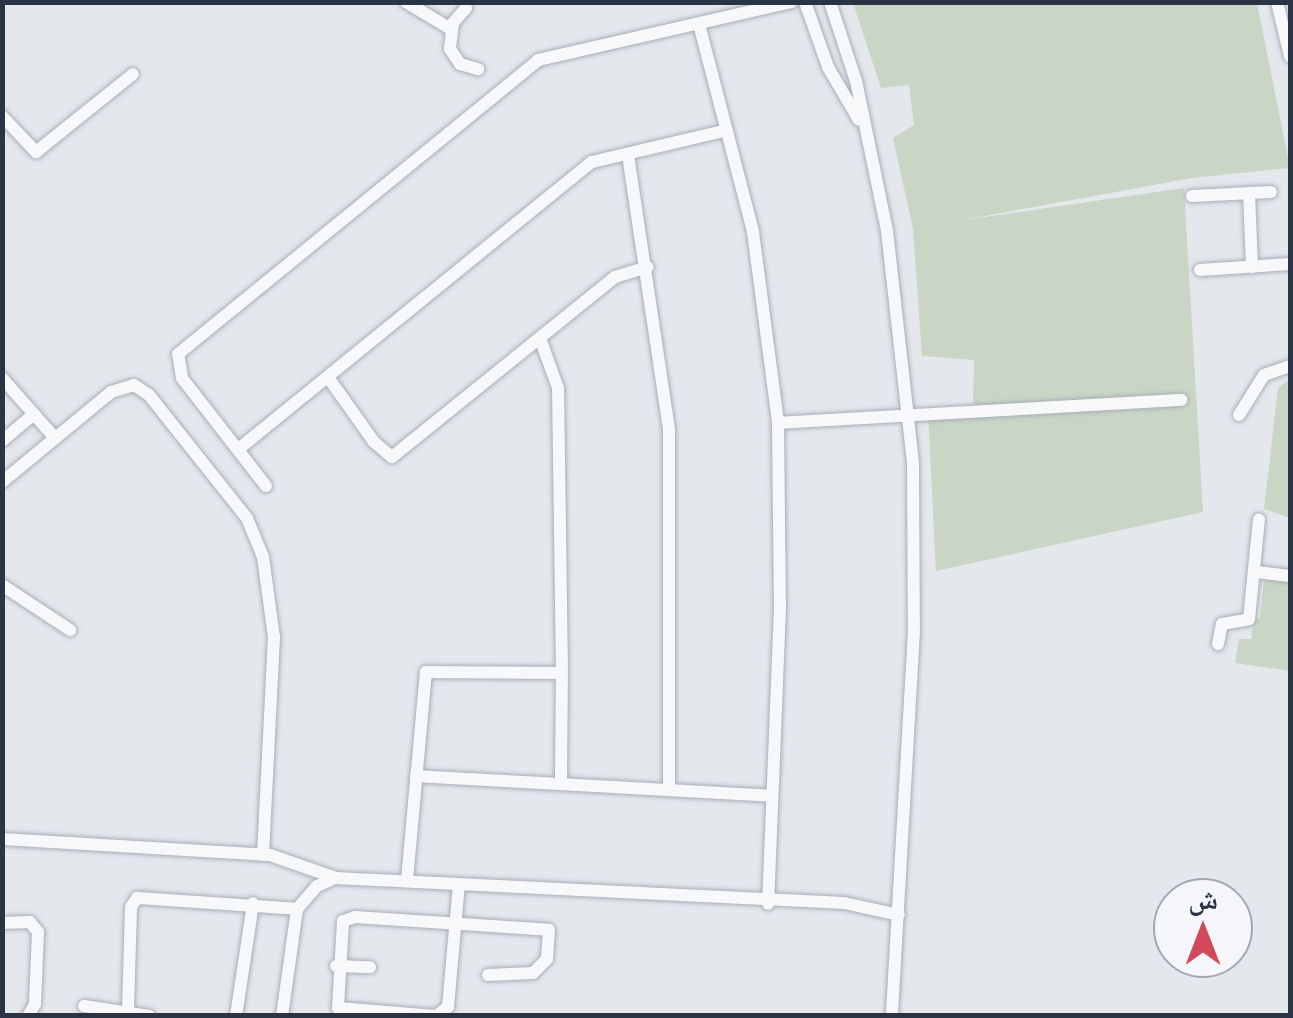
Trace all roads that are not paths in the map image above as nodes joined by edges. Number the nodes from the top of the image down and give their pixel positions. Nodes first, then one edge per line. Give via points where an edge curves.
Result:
1 (406, 2) edge
2 (791, 2) edge
3 (805, 2) edge
4 (830, 2) edge
5 (1277, 2) edge
6 (466, 8) dead end
7 (699, 24) junction
8 (450, 30) junction
9 (1290, 56) edge
10 (478, 69) dead end
11 (133, 74) dead end
12 (2, 116) edge
13 (724, 131) junction
14 (868, 141) junction
15 (628, 155) junction
16 (1272, 192) dead end
17 (1249, 193) junction
18 (1192, 196) dead end
19 (1290, 264) edge
20 (648, 267) junction
21 (1252, 267) junction
22 (1200, 270) dead end
23 (541, 341) junction
24 (1290, 366) edge
25 (2, 378) edge
26 (330, 380) junction
27 (1181, 400) dead end
28 (910, 411) junction
29 (34, 414) junction
30 (1239, 415) dead end
31 (778, 423) junction
32 (55, 438) junction
33 (2, 441) edge
34 (242, 447) junction
35 (2, 482) edge
36 (266, 486) dead end
37 (1259, 519) dead end
38 (1257, 572) junction
39 (1290, 576) edge
40 (2, 585) edge
41 (70, 630) dead end
42 (1218, 644) dead end
43 (562, 673) junction
44 (416, 776) junction
45 (561, 780) junction
46 (669, 786) junction
47 (769, 796) junction
48 (2, 839) edge
49 (263, 854) junction
50 (336, 878) junction
51 (408, 880) junction
52 (459, 884) junction
53 (253, 903) junction
54 (768, 904) junction
55 (297, 909) junction
56 (898, 915) junction
57 (457, 922) junction
58 (2, 923) edge
59 (336, 966) junction
60 (370, 967) dead end
61 (488, 975) dead end
62 (84, 1006) dead end
63 (128, 1010) junction
64 (28, 1016) edge
65 (149, 1016) edge
66 (236, 1016) edge
67 (282, 1016) edge
68 (436, 1016) edge
69 (892, 1016) edge

1 - 8 street
2 - 7 street
3 - 14 street via 828,67
4 - 14 street
5 - 9 street
6 - 8 street
7 - 13 street
7 - 34 street via 538,60 178,354 182,378
8 - 10 street via 452,55
11 - 12 street via 36,152
13 - 15 street
13 - 31 street via 753,232
14 - 28 street via 896,281
15 - 20 street
15 - 26 street via 592,162
16 - 17 street
17 - 18 street
17 - 21 street
19 - 21 street
20 - 23 street via 615,277
20 - 46 street via 669,430
21 - 22 street
23 - 26 street via 392,456 374,442
23 - 43 street via 558,388
24 - 30 street via 1264,374
25 - 29 street
26 - 34 street
27 - 28 street
28 - 31 street
28 - 56 street via 916,592
29 - 32 street
29 - 33 street
31 - 47 street via 780,608
32 - 35 street
32 - 49 street via 116,388 140,387 252,527 263,557 274,651
34 - 36 street
37 - 38 street
38 - 39 street
38 - 42 street via 1248,622 1222,624
40 - 41 street
43 - 44 street via 426,672
43 - 45 street
44 - 45 street
44 - 51 street
45 - 46 street
46 - 47 street
47 - 54 street
48 - 49 street
49 - 50 street
50 - 51 street
50 - 55 street via 316,886
51 - 52 street
52 - 54 street
52 - 57 street
53 - 55 street
53 - 63 street via 134,900
53 - 66 street
54 - 56 street via 844,903
55 - 67 street
56 - 69 street
57 - 59 street via 346,919 338,930
57 - 61 street via 549,930 548,956 533,973
57 - 68 street via 448,1008
58 - 64 street via 30,922 38,932 35,1004
59 - 60 street
59 - 68 street via 334,1001 342,1011
62 - 63 street
63 - 65 street

